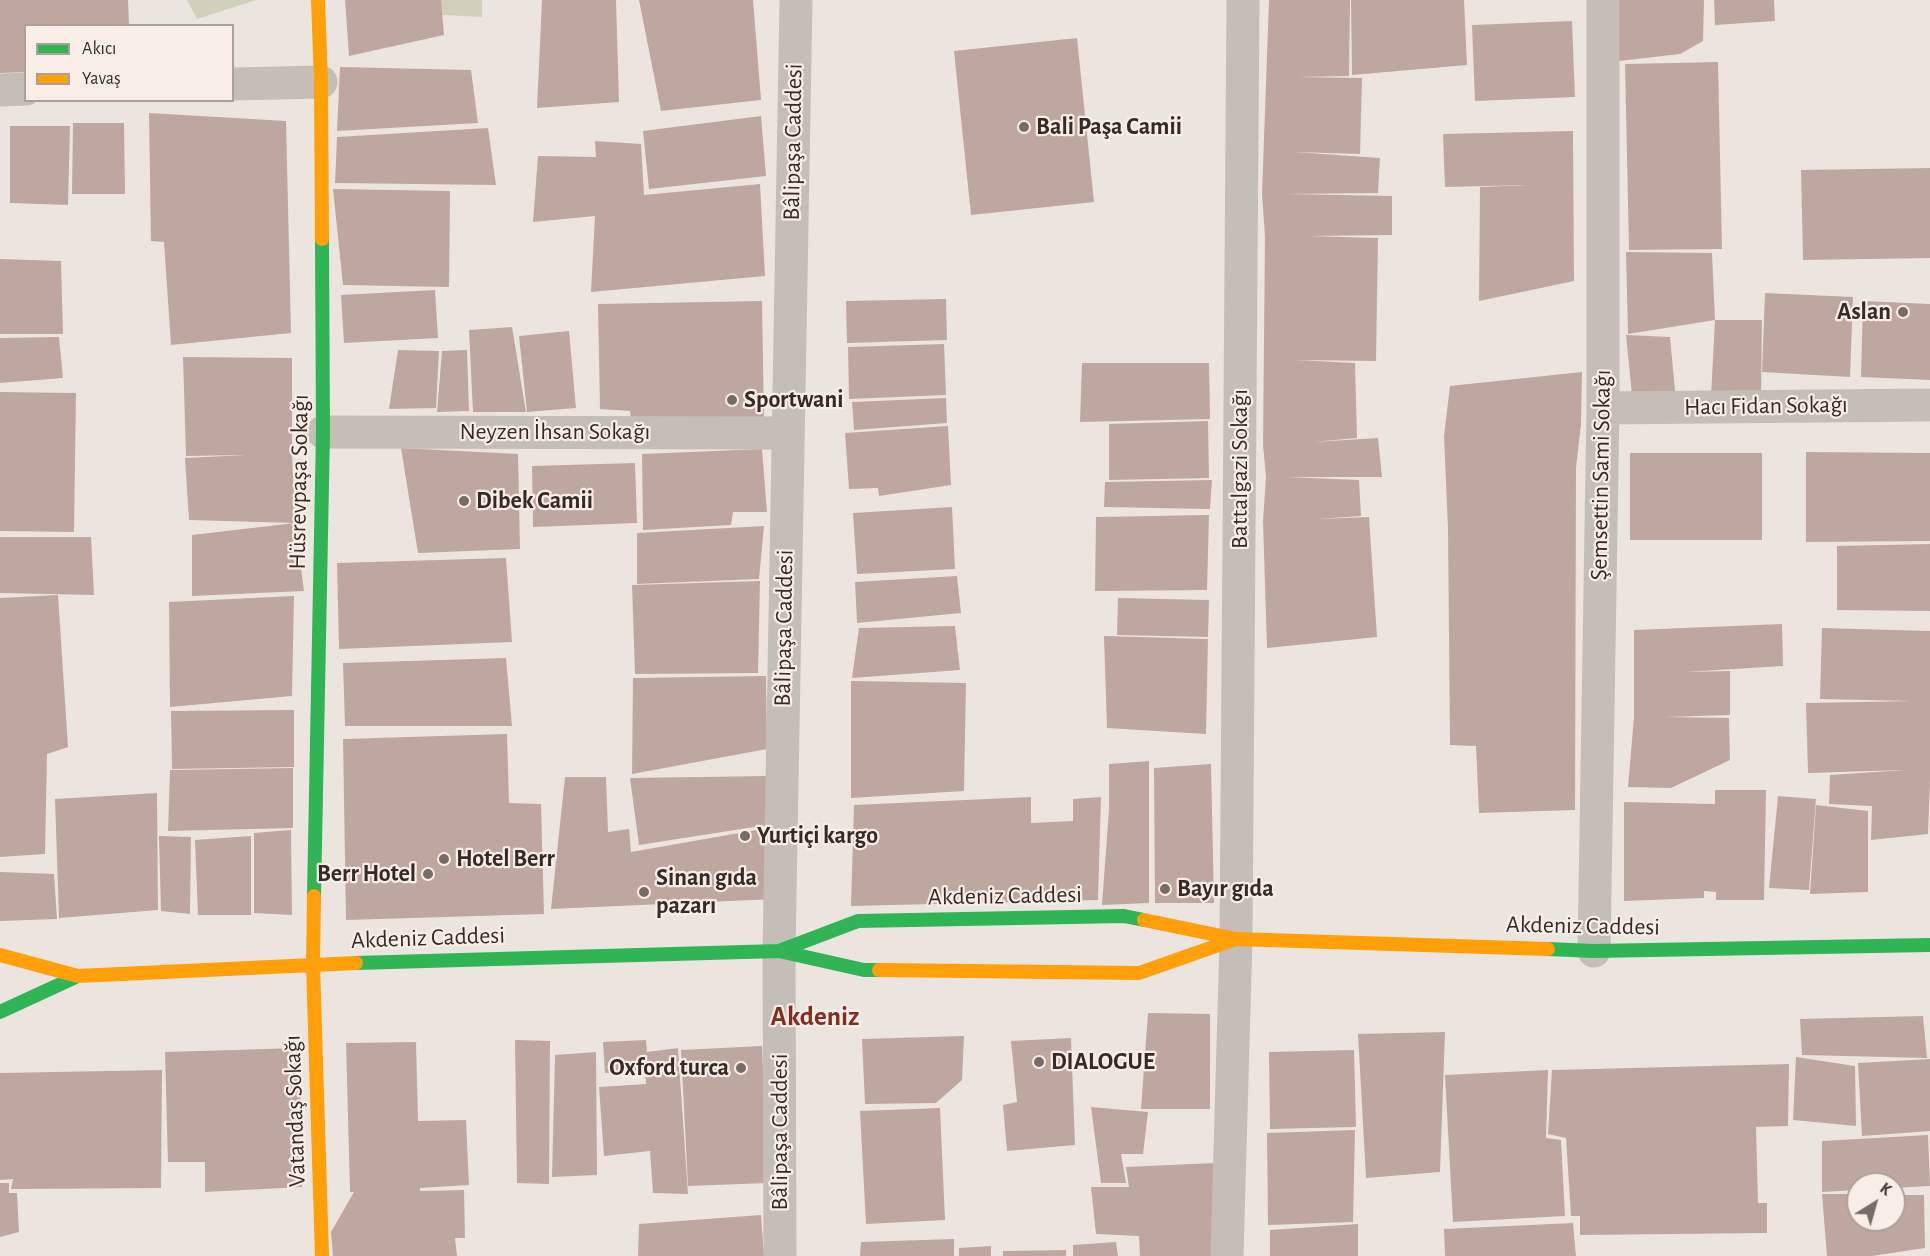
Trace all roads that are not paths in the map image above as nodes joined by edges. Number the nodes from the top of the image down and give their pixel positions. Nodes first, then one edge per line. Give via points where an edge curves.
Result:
1 (318, 0) edge
2 (796, 0) edge
3 (1243, 0) edge
4 (1603, 0) edge
5 (321, 82) junction
6 (234, 84) edge
7 (24, 89) edge
8 (0, 90) edge
9 (1930, 405) edge
10 (1603, 408) junction
11 (323, 432) junction
12 (788, 433) junction
13 (1236, 939) junction
14 (1930, 945) edge
15 (779, 951) junction
16 (1594, 951) junction
17 (0, 955) edge
18 (313, 964) junction
19 (78, 976) junction
20 (0, 1012) edge
21 (322, 1256) edge
22 (780, 1256) edge
23 (1227, 1256) edge

1 - 5 main road, Hüsrevpaşa Sokağı
2 - 12 street, Bâlipaşa Caddesi
3 - 13 street, Battalgazi Sokağı
4 - 10 street, Şemsettin Sami Sokağı
5 - 6 street
5 - 11 main road, Hüsrevpaşa Sokağı
7 - 8 street
9 - 10 street, Hacı Fidan Sokağı
10 - 16 street, Şemsettin Sami Sokağı
11 - 12 street, Neyzen İhsan Sokağı
11 - 18 main road, Hüsrevpaşa Sokağı
12 - 15 street, Bâlipaşa Caddesi
13 - 15 main road, Akdeniz Caddesi via 1124,916 858,921
13 - 15 main road, Akdeniz Caddesi via 1139,973 864,970
13 - 16 main road, Akdeniz Caddesi
13 - 23 street, Battalgazi Sokağı
14 - 16 main road, Akdeniz Caddesi
15 - 18 main road, Akdeniz Caddesi
15 - 22 street, Bâlipaşa Caddesi
17 - 19 main road, Akdeniz Caddesi
18 - 19 main road, Akdeniz Caddesi
18 - 21 main road, Vatandaş Sokağı
19 - 20 main road, Akdeniz Caddesi

